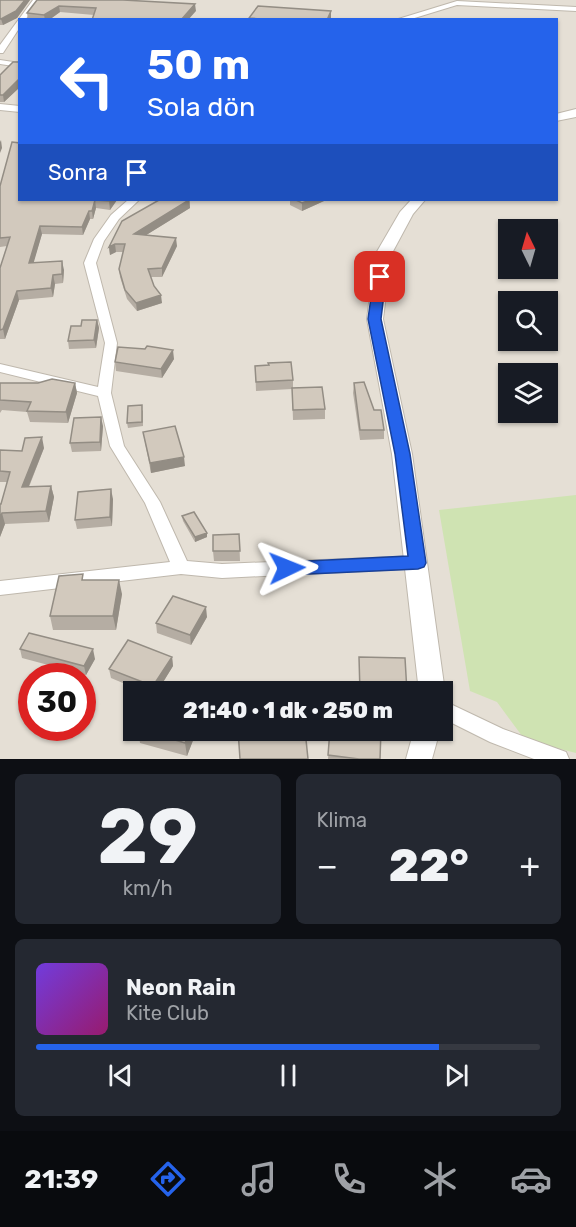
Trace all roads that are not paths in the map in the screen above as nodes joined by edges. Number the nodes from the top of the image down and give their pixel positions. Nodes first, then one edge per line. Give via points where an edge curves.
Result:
1 (37, 0) edge
2 (458, 1) edge
3 (576, 9) edge
4 (22, 18) edge
5 (404, 18) edge
6 (18, 23) edge
7 (0, 51) edge
8 (0, 62) edge
9 (18, 64) edge
10 (0, 107) edge
11 (18, 109) edge
12 (576, 112) edge
13 (558, 117) edge
14 (133, 201) edge
15 (417, 201) edge
16 (0, 368) edge
17 (104, 393) junction
18 (418, 563) junction
19 (181, 567) junction
20 (0, 588) edge
21 (431, 681) edge
22 (453, 714) edge
23 (424, 741) edge
24 (419, 759) edge
25 (559, 759) edge

1 - 4 street
2 - 3 street
2 - 5 street
6 - 7 street
8 - 9 street
10 - 11 street
12 - 13 street
14 - 17 street via 98,241 90,263 111,343
15 - 18 street via 383,255 375,319 402,454
16 - 17 street
17 - 19 street via 117,446 152,502
18 - 19 street via 222,571
18 - 21 street
19 - 20 street
22 - 25 street via 496,736
23 - 24 street

